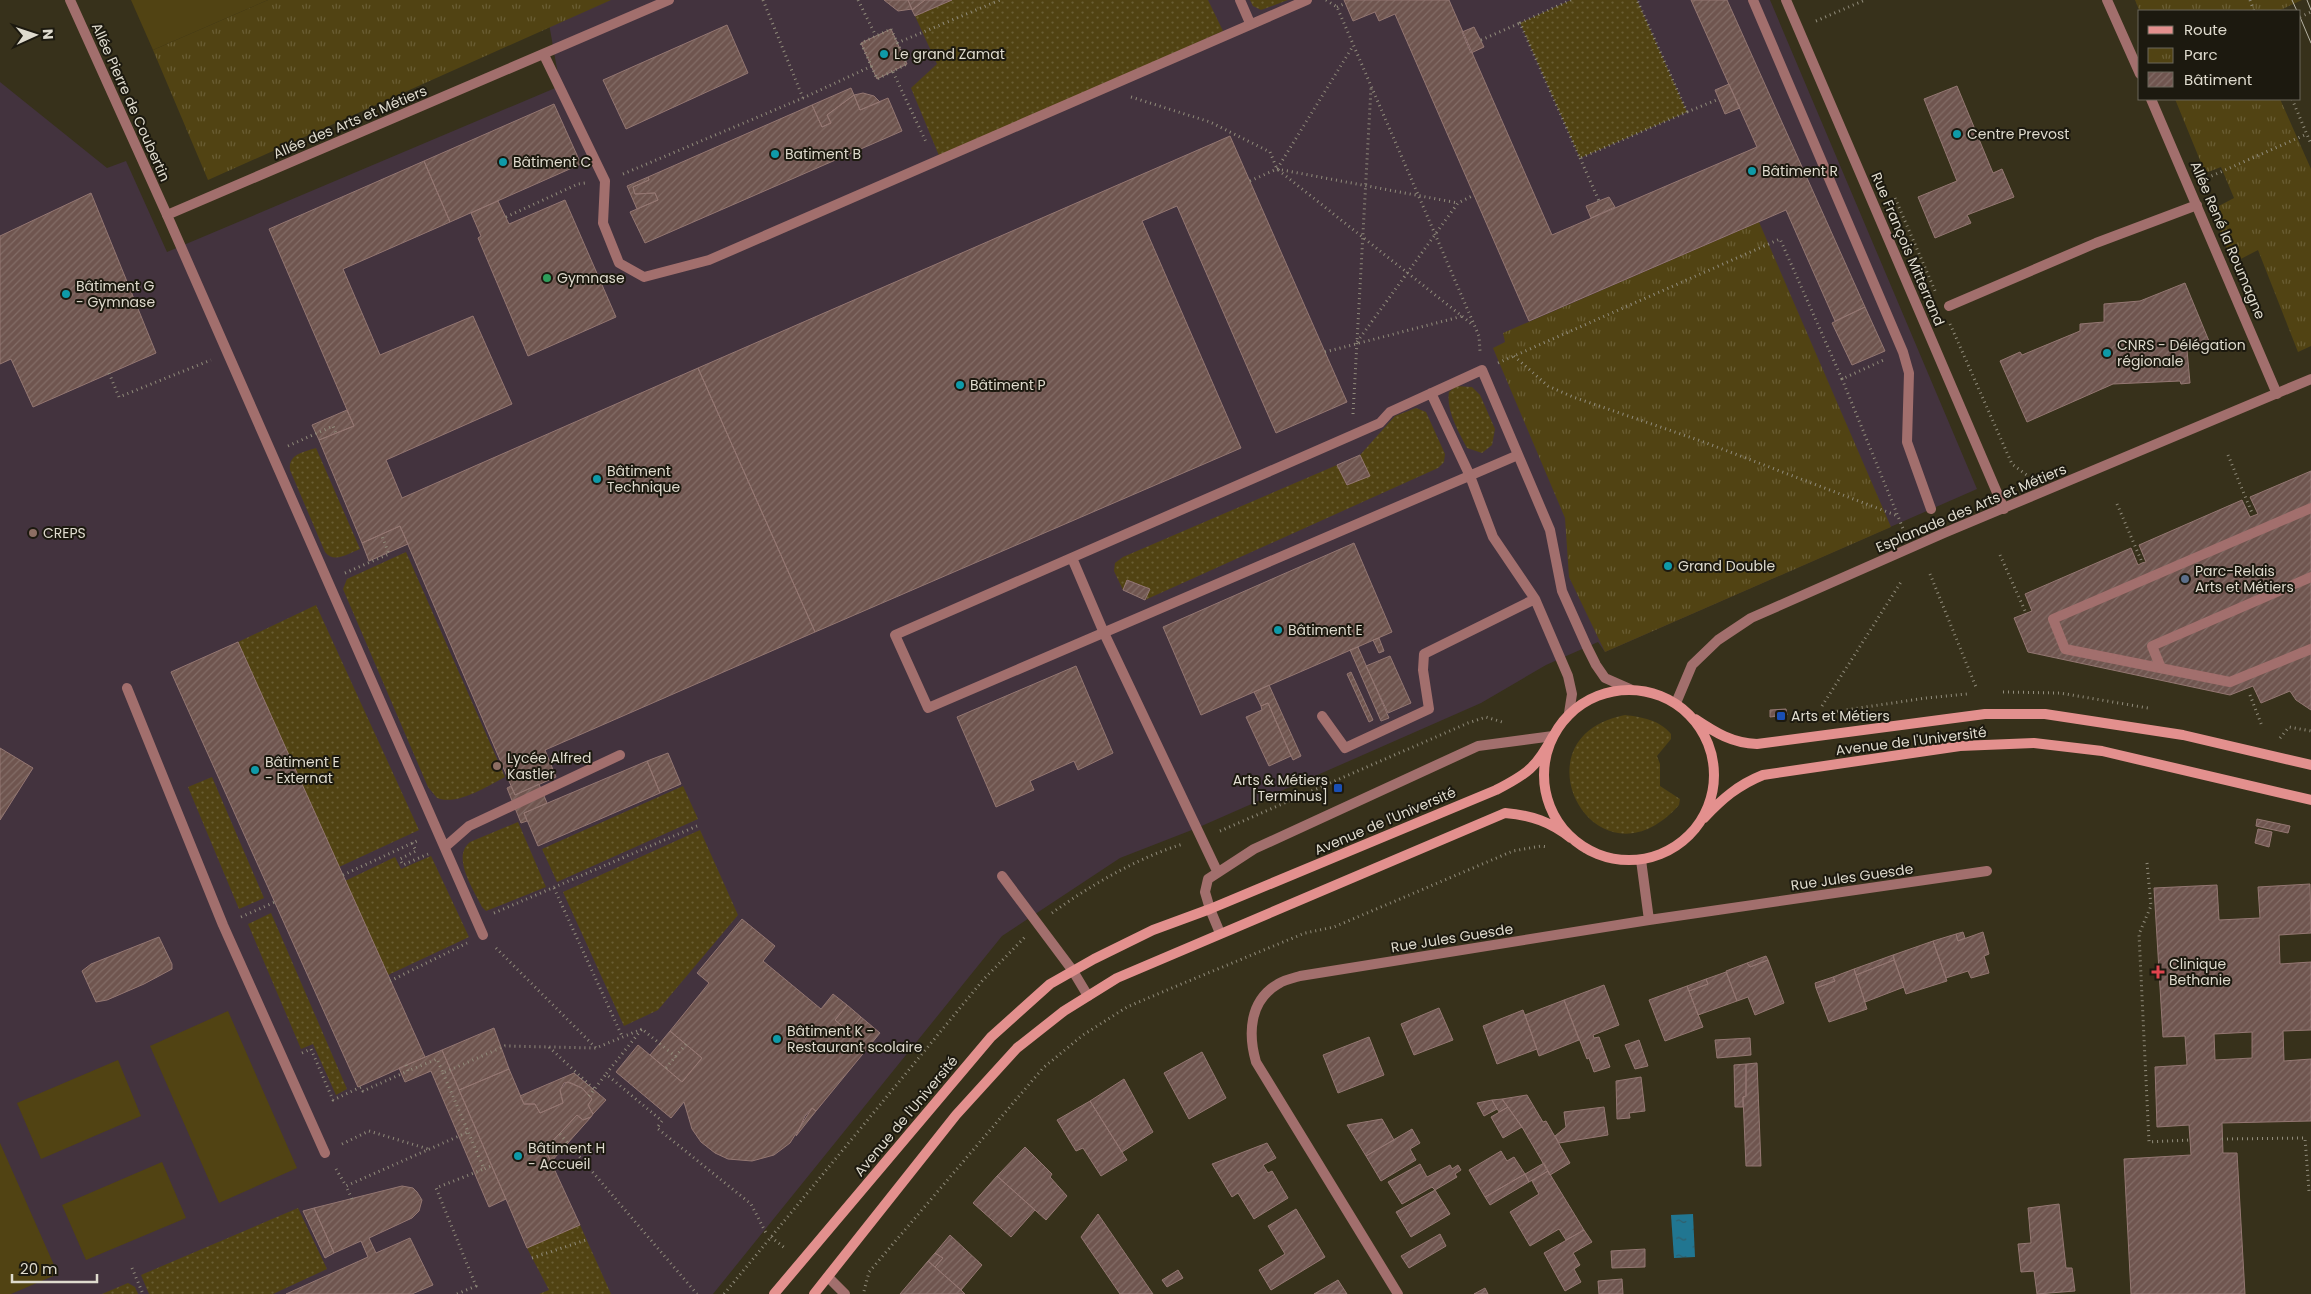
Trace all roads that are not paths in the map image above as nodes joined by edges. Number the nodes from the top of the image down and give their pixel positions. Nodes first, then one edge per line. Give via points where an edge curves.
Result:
1 (70, 0) edge
2 (669, 0) edge
3 (1240, 0) edge
4 (1307, 0) edge
5 (1753, 0) edge
6 (1786, 0) edge
7 (2107, 0) edge
8 (1250, 23) junction
9 (544, 54) junction
10 (2138, 70) edge
11 (2151, 100) edge
12 (2197, 205) junction
13 (167, 215) junction
14 (1948, 311) road end
15 (2311, 379) edge
16 (1431, 393) junction
17 (2277, 394) junction
18 (1518, 455) junction
19 (1470, 476) junction
20 (2004, 508) junction
21 (2311, 508) edge
22 (1931, 509) dead end
23 (1072, 558) junction
24 (2311, 577) edge
25 (1535, 599) junction
26 (1104, 633) junction
27 (2311, 649) edge
28 (2161, 668) junction
29 (127, 688) dead end
30 (1630, 689) junction
31 (1676, 703) junction
32 (1570, 713) junction
33 (1322, 716) dead end
34 (1695, 720) junction
35 (1553, 736) junction
36 (620, 755) dead end
37 (2311, 765) edge
38 (2311, 800) edge
39 (1704, 818) junction
40 (1571, 838) junction
41 (444, 847) junction
42 (1641, 860) junction
43 (1217, 871) junction
44 (1988, 871) dead end
45 (1002, 876) dead end
46 (1210, 909) junction
47 (1649, 920) junction
48 (1220, 933) junction
49 (484, 935) road end
50 (1073, 971) junction
51 (1088, 996) junction
52 (325, 1152) road end
53 (828, 1277) junction
54 (774, 1294) edge
55 (814, 1294) edge
56 (845, 1294) edge
57 (1398, 1294) edge

1 - 13 street, Allée Pierre de Coubertin
2 - 9 street, Allée des Arts et Métiers
3 - 8 street
4 - 8 street
5 - 22 street via 1903,352 1909,373 1907,442
6 - 20 street, Rue François Mitterrand
7 - 10 street
8 - 9 street via 709,260 644,278 619,263 603,223 605,181
9 - 13 street, Allée des Arts et Métiers
11 - 12 street, Allée René la Roumagne
12 - 14 street via 2096,244
12 - 17 street, Allée René la Roumagne
13 - 41 street, Allée Pierre de Coubertin
15 - 17 street, Esplanade des Arts et Métiers
16 - 18 street via 1482,370
16 - 19 street
16 - 23 street via 1390,412 1380,423
17 - 20 street, Esplanade des Arts et Métiers
18 - 19 street
18 - 30 street via 1550,530 1562,591 1596,665 1605,678
19 - 25 street via 1493,537
19 - 26 street
20 - 31 street, Esplanade des Arts et Métiers via 1750,618 1718,640 1692,665
21 - 28 street via 2053,619 2065,649
23 - 26 street
23 - 26 street via 895,635 928,708
24 - 28 street via 2152,646
25 - 32 street via 1568,676 1572,694
25 - 33 street via 1424,654 1429,709 1345,748
26 - 43 street
27 - 28 street via 2230,682
29 - 52 street via 223,925
30 - 31 street via 1654,693
30 - 32 street via 1608,692 1588,700
31 - 34 street
32 - 35 street
34 - 37 street, Avenue de l'Université via 1739,744 1757,744 1985,714 2045,714 2183,735
34 - 39 street via 1708,742 1715,767 1713,793
35 - 40 street via 1545,763 1545,790 1554,816
35 - 43 street via 1478,746 1254,849
35 - 46 street, Avenue de l'Université via 1540,760 1524,775 1496,790
36 - 41 street via 469,826
38 - 39 street, Avenue de l'Université via 2102,751 2034,743 1997,744 1960,746 1763,775 1729,793
39 - 42 street via 1687,838 1666,853
40 - 42 street via 1592,852 1616,860
40 - 48 street via 1537,818 1505,813
41 - 49 street, Allée Pierre de Coubertin
42 - 47 street
43 - 46 street via 1208,879 1205,892
44 - 47 street, Rue Jules Guesde
45 - 50 street
46 - 48 street
46 - 50 street, Avenue de l'Université via 1153,930
47 - 57 street, Rue Jules Guesde via 1300,976 1278,984 1262,999 1251,1022 1251,1043 1256,1062
48 - 51 street via 1117,978
50 - 51 street
50 - 54 street, Avenue de l'Université via 1050,984 991,1037
51 - 53 street via 1017,1048 956,1116
53 - 55 street
53 - 56 street

